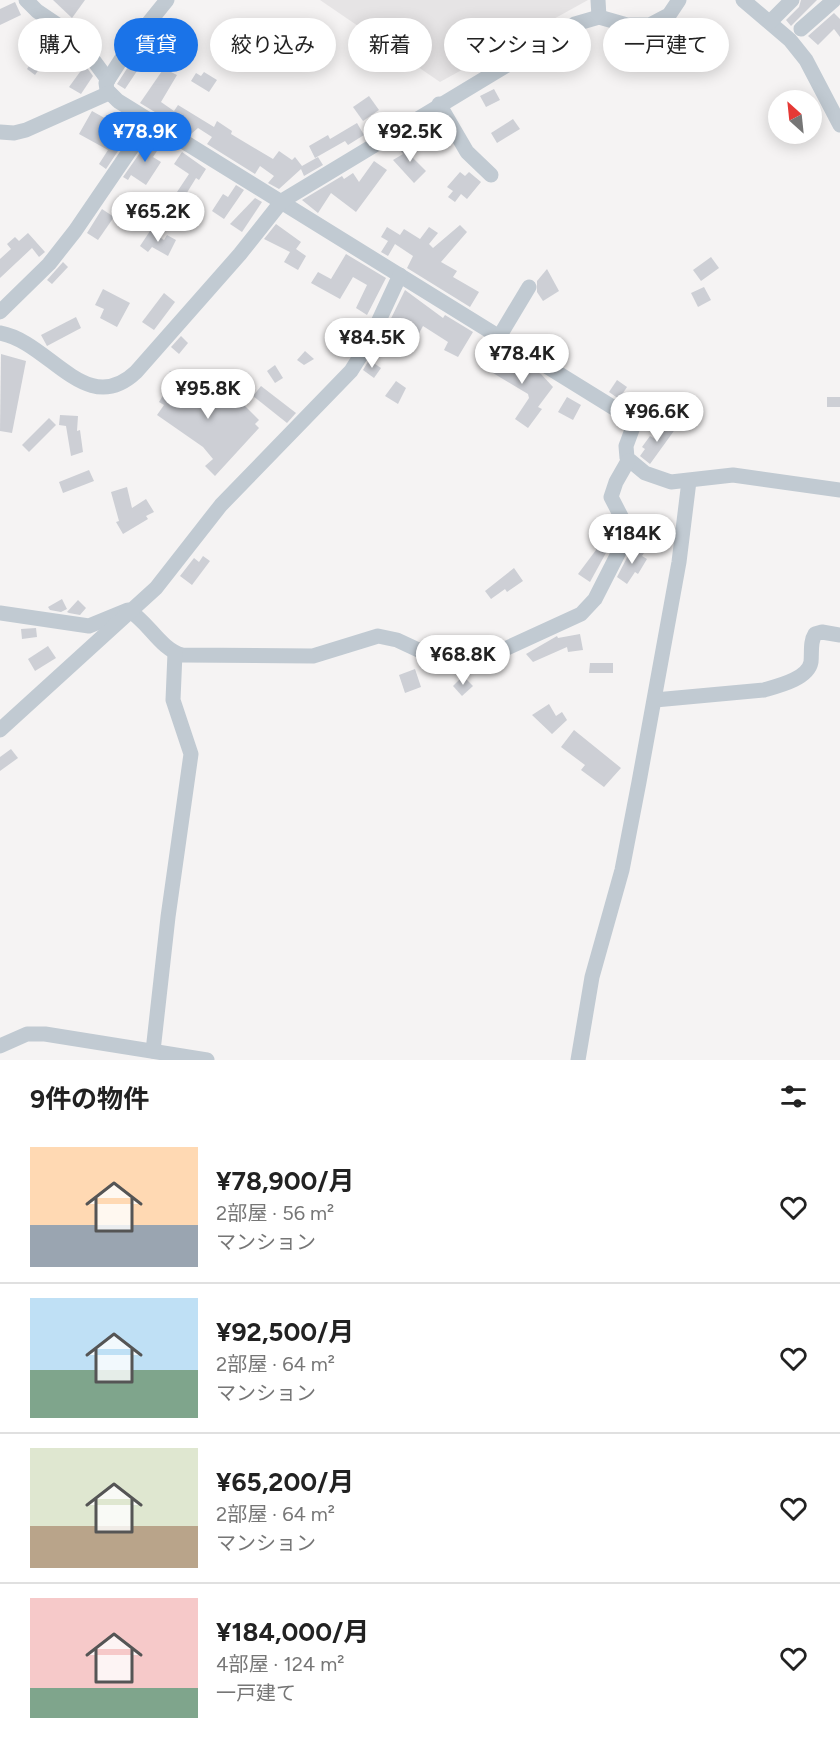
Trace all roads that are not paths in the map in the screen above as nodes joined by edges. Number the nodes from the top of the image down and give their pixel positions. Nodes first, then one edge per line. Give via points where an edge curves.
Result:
1 (26, 0) edge
2 (166, 0) edge
3 (598, 0) edge
4 (679, 0) edge
5 (792, 0) edge
6 (834, 0) edge
7 (746, 1) edge
8 (599, 17) junction
9 (770, 22) junction
10 (801, 29) dead end
11 (109, 86) junction
12 (439, 104) junction
13 (150, 121) junction
14 (840, 125) edge
15 (0, 132) edge
16 (490, 175) dead end
17 (282, 201) junction
18 (400, 275) junction
19 (529, 287) dead end
20 (0, 312) edge
21 (0, 333) edge
22 (499, 337) junction
23 (628, 461) junction
24 (689, 481) junction
25 (840, 490) edge
26 (132, 612) junction
27 (0, 613) edge
28 (840, 634) edge
29 (175, 653) junction
30 (654, 700) junction
31 (0, 730) edge
32 (0, 1046) edge
33 (153, 1051) junction
34 (207, 1060) edge
35 (578, 1060) edge

1 - 11 street via 77,38
2 - 11 street via 129,47
3 - 8 street
4 - 8 street via 669,15 650,25 627,25
5 - 9 street
6 - 10 street
7 - 9 street
8 - 12 street via 575,24
9 - 14 street via 806,60
11 - 13 street
11 - 15 street via 35,127
12 - 16 street via 467,152
12 - 17 street
13 - 17 street
13 - 20 street via 55,256
17 - 18 street
17 - 21 street via 136,372 117,387 88,385 21,340
18 - 22 street
18 - 26 street via 358,362 221,505 156,588
19 - 22 street
22 - 23 street via 631,419
23 - 24 street via 654,478
23 - 29 street via 611,497 627,529 626,538 595,599 581,614 494,654 442,661 397,640 378,636 313,656
24 - 25 street via 733,475
24 - 30 street
26 - 27 street via 122,610 89,626
26 - 29 street
26 - 31 street
28 - 30 street via 815,634 808,669 777,687
29 - 33 street via 173,700 192,754
30 - 35 street via 622,870 592,977
32 - 33 street via 36,1033
33 - 34 street

